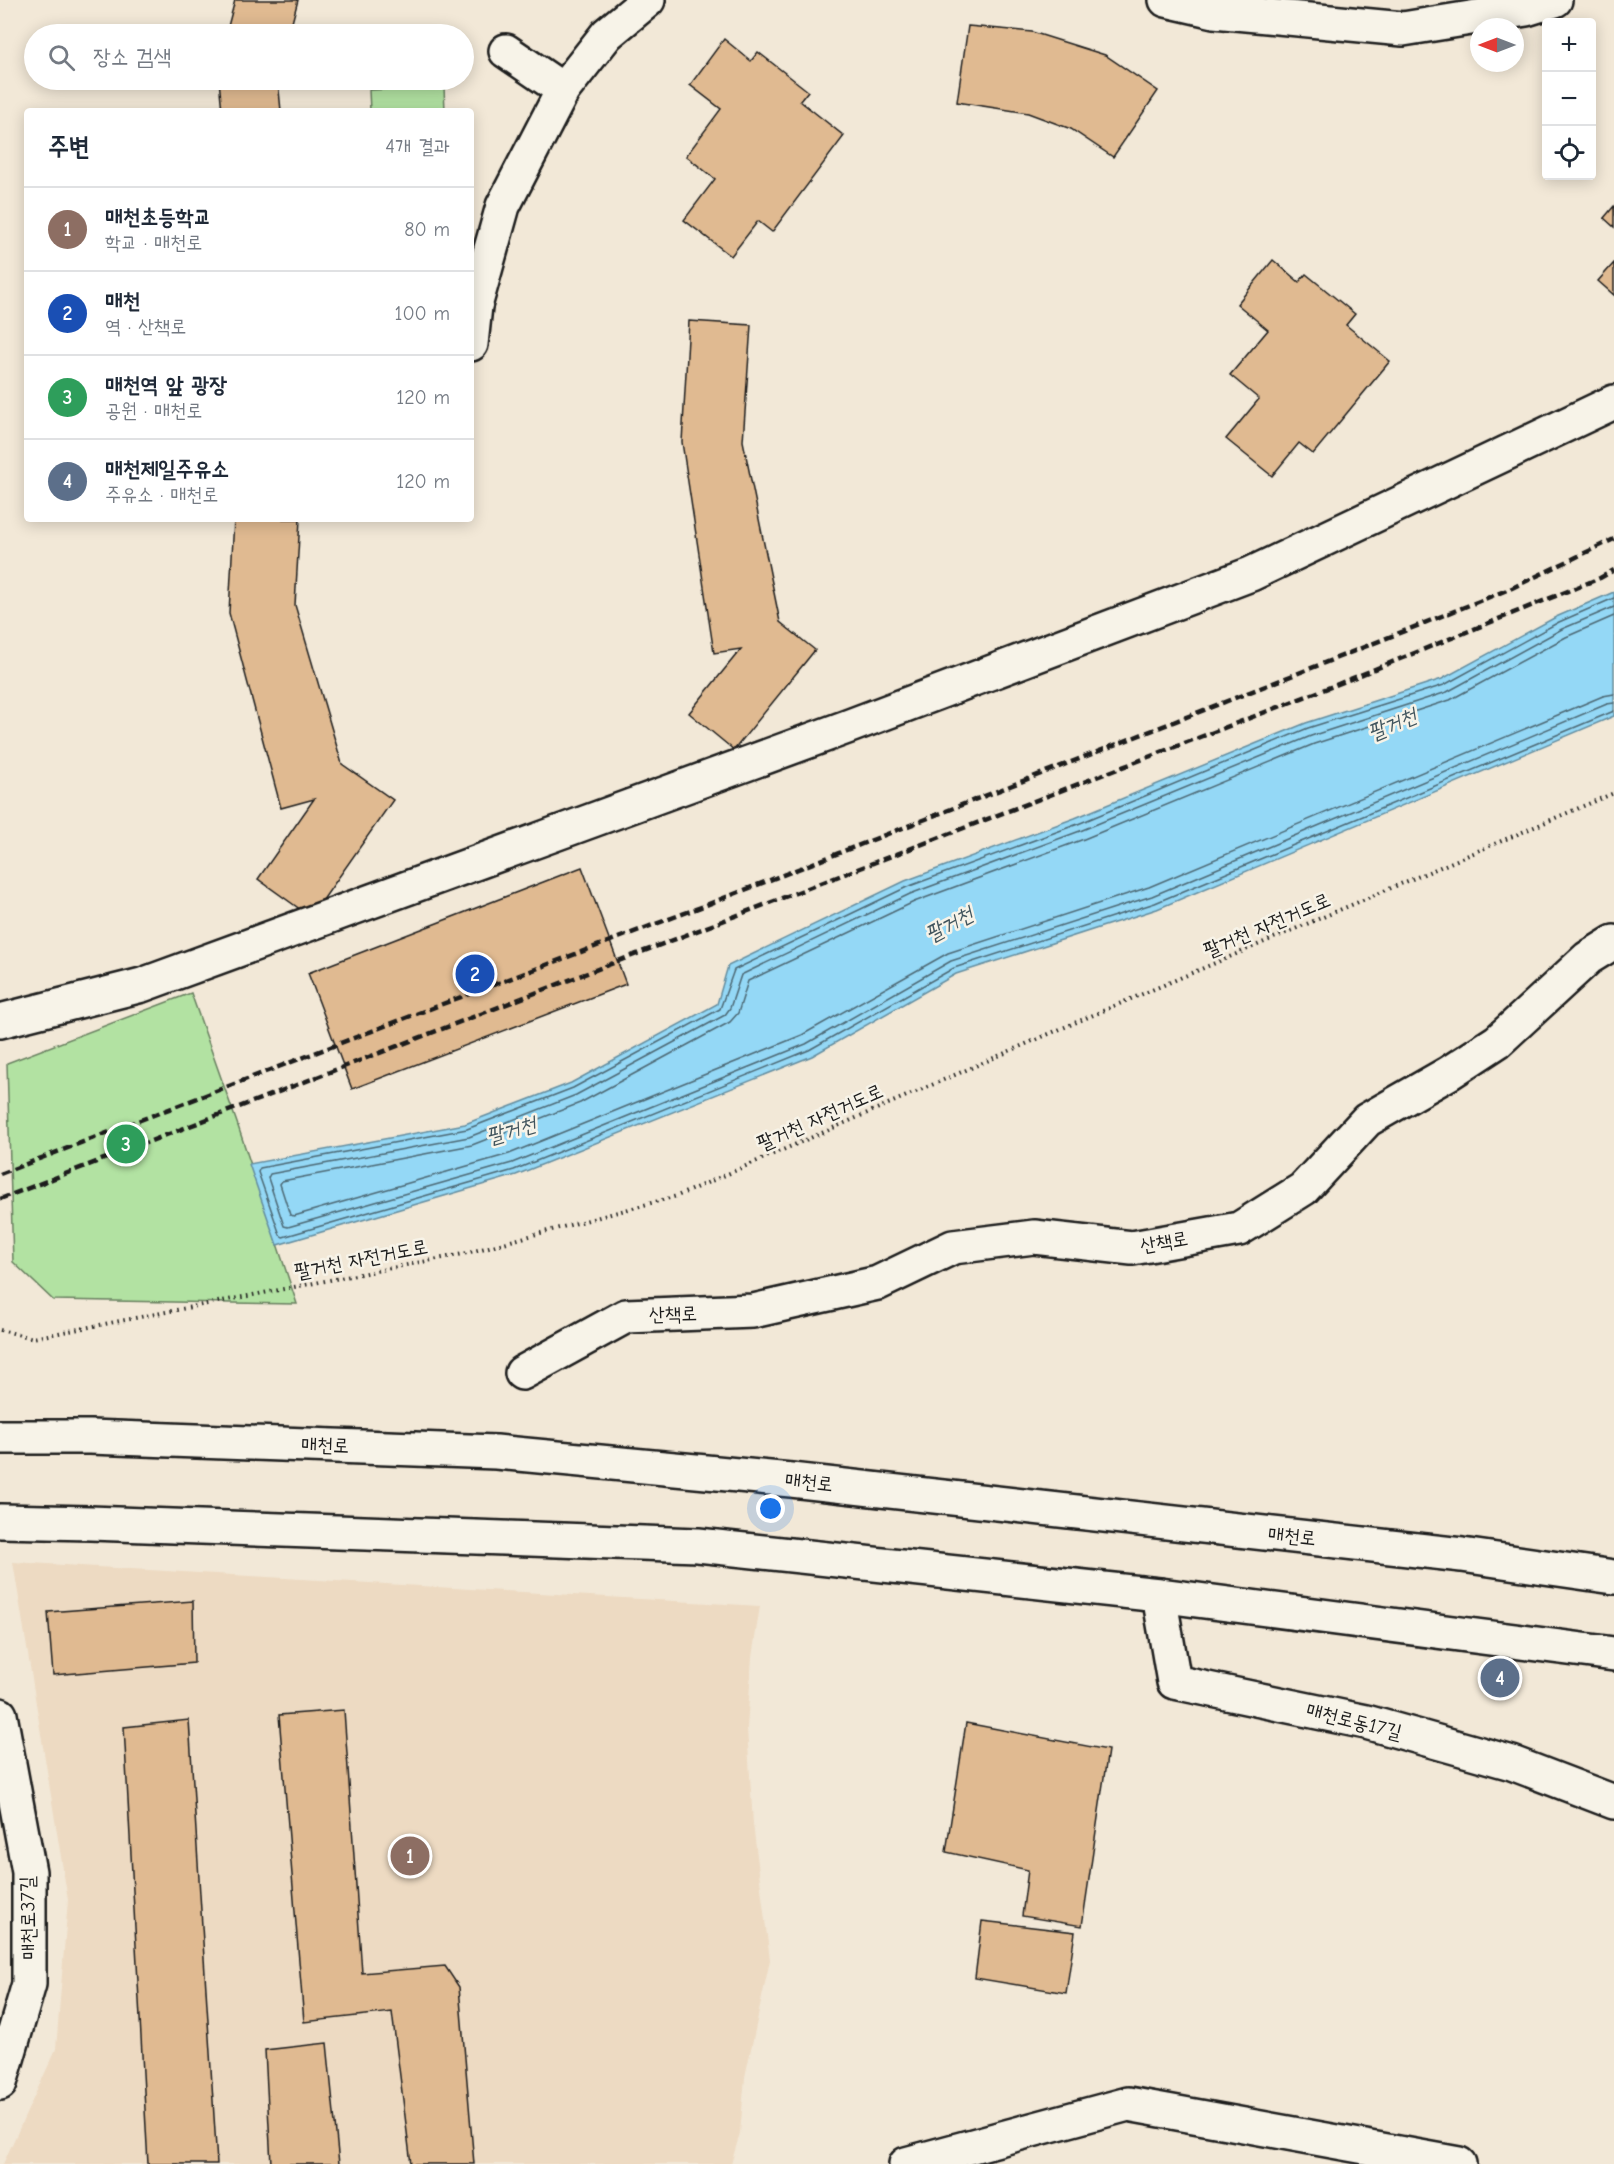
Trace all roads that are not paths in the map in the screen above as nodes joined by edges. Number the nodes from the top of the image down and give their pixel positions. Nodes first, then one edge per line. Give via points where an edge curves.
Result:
1 (648, 0) edge
2 (1166, 0) edge
3 (1555, 0) edge
4 (506, 51) dead end
5 (563, 90) junction
6 (474, 316) edge
7 (1614, 402) edge
8 (1614, 942) edge
9 (0, 1021) edge
10 (522, 1373) dead end
11 (0, 1437) edge
12 (0, 1521) edge
13 (1614, 1577) edge
14 (1159, 1595) junction
15 (1614, 1654) edge
16 (0, 1715) edge
17 (1614, 1802) edge
18 (0, 2083) edge
19 (906, 2164) edge
20 (1459, 2164) edge

1 - 5 street via 608,34
2 - 3 street via 1214,10 1403,29 1526,9
4 - 5 street
5 - 6 street via 503,207
7 - 9 street via 1251,574 847,727 142,985
8 - 10 street, 산책로 via 1588,958 1498,1041 1367,1120 1303,1189 1239,1229 1132,1248 1034,1237 953,1246 878,1283 753,1311 626,1316
11 - 13 street, 매천로 via 102,1437 496,1452 791,1480 1462,1556
12 - 14 street via 698,1545
14 - 15 street
14 - 17 street, 매천로동17길 via 1174,1682 1366,1722 1512,1763
16 - 18 street, 매천로37길 via 29,1872 29,1984
19 - 20 street via 1128,2104

